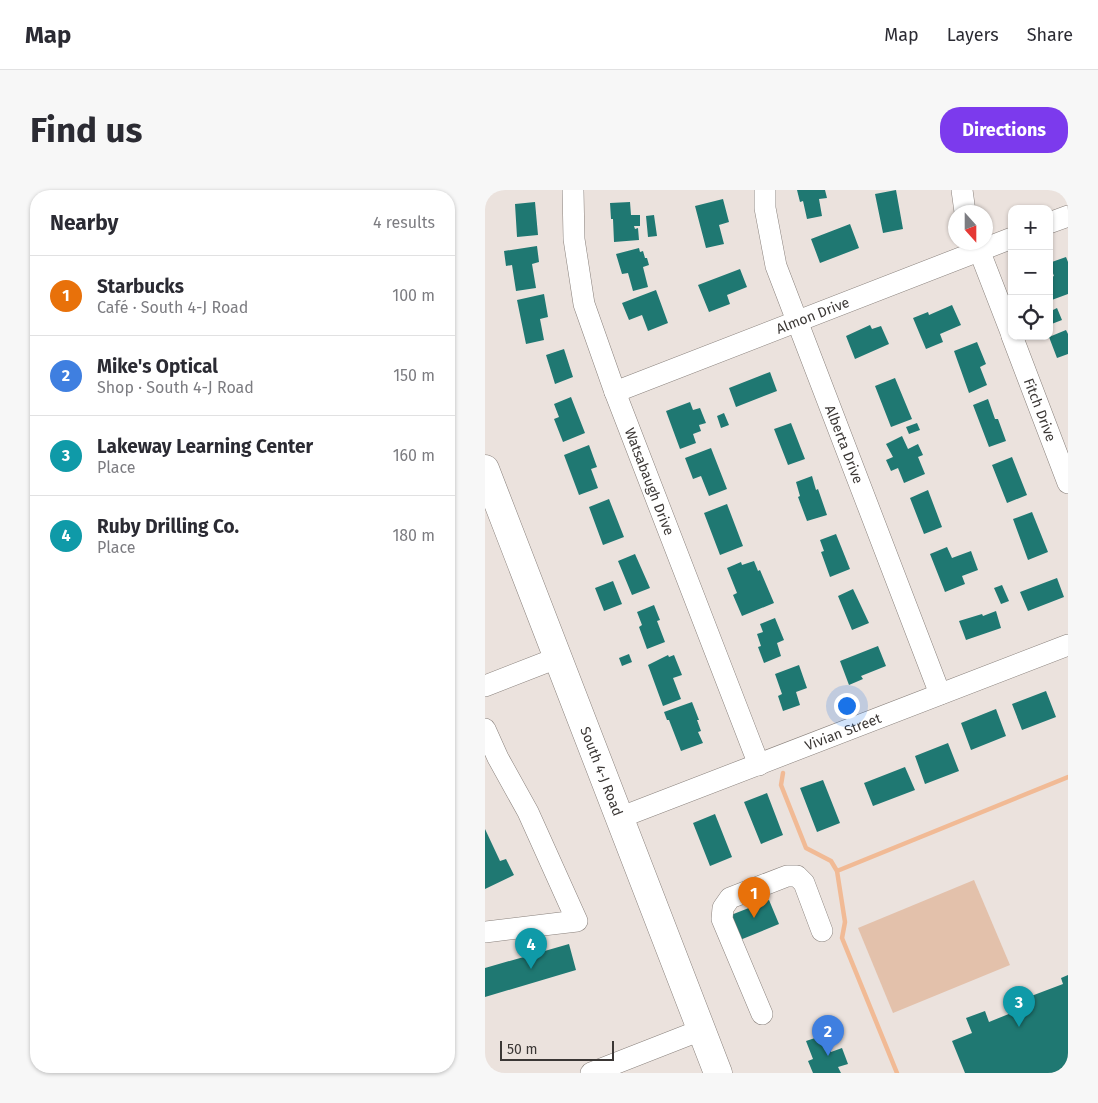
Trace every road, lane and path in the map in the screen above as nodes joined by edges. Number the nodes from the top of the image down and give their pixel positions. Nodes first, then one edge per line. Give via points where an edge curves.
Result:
1 (573, 190) edge
2 (765, 190) edge
3 (962, 190) edge
4 (964, 205) edge
5 (1068, 216) edge
6 (1053, 222) edge
7 (1008, 239) edge
8 (993, 242) edge
9 (968, 250) edge
10 (979, 250) edge
11 (797, 322) junction
12 (1008, 326) edge
13 (1014, 340) edge
14 (615, 392) junction
15 (1060, 436) edge
16 (485, 469) edge
17 (1068, 483) edge
18 (1068, 645) edge
19 (557, 658) junction
20 (485, 686) edge
21 (940, 694) junction
22 (485, 729) edge
23 (759, 765) junction
24 (619, 818) junction
25 (822, 931) dead end
26 (485, 932) edge
27 (762, 1014) dead end
28 (701, 1030) junction
29 (591, 1073) edge
30 (718, 1073) edge

1 - 14 street, Watsabaugh Drive via 574,239 584,304
2 - 11 street, Alberta Drive via 765,208 777,266
3 - 4 street
5 - 6 street
7 - 8 street, Almon Drive
9 - 11 street, Almon Drive
10 - 12 street, Fitch Drive
11 - 14 street, Almon Drive
11 - 21 street, Alberta Drive
13 - 15 street, Fitch Drive
14 - 23 street, Watsabaugh Drive
15 - 17 street, Fitch Drive
16 - 19 main road, South 4-J Road
18 - 21 street, Vivian Street
19 - 20 street
19 - 24 main road, South 4-J Road
21 - 23 street, Vivian Street
22 - 26 street via 528,812 577,921
23 - 24 street, Vivian Street
24 - 28 main road, South 4-J Road
25 - 27 street via 804,883 797,876 787,876 730,898 723,908 722,919
28 - 29 street
28 - 30 main road, South 4-J Road

